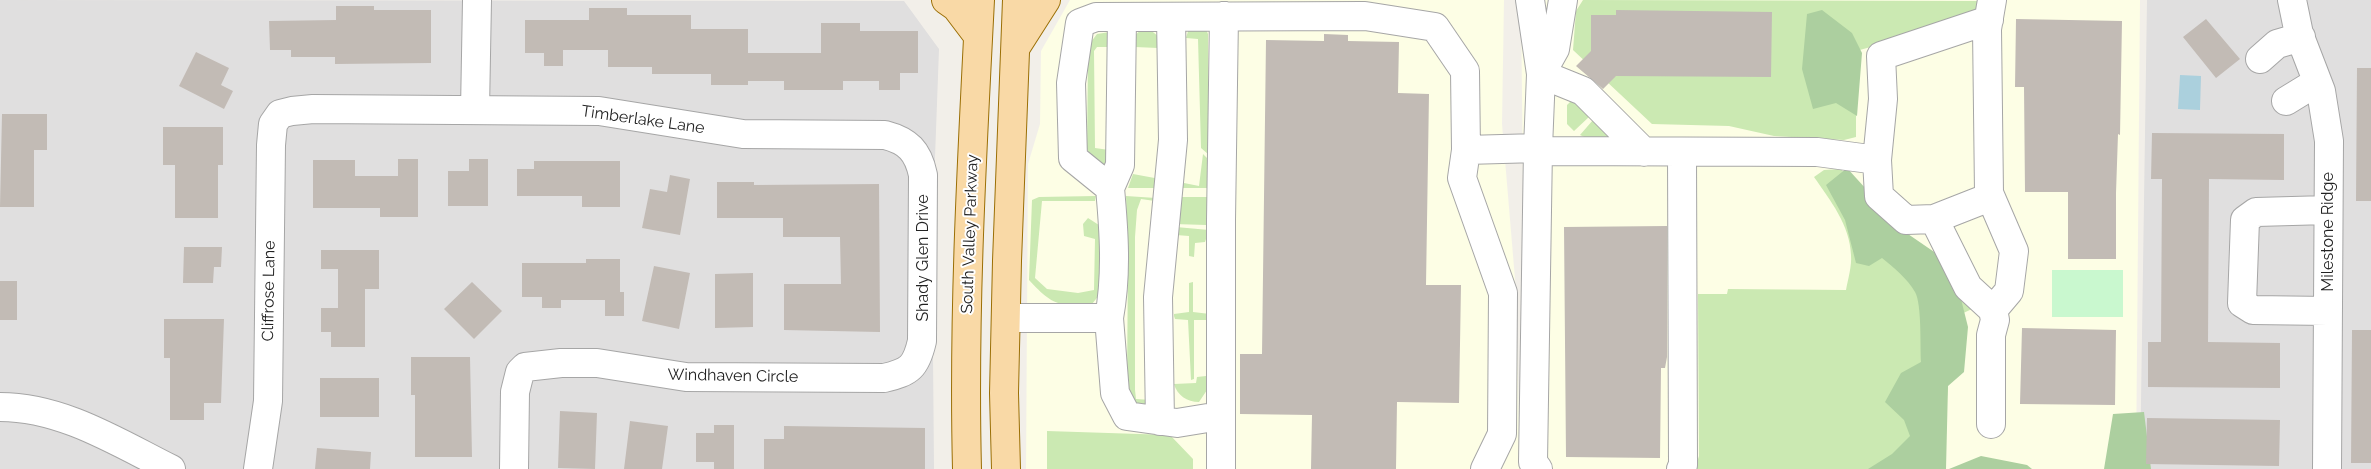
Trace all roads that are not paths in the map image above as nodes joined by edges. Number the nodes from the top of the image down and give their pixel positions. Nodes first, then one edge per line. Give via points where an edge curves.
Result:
1 (477, 0) edge
2 (946, 0) edge
3 (980, 0) edge
4 (1017, 0) edge
5 (1046, 0) edge
6 (1530, 0) edge
7 (1562, 0) edge
8 (2292, 0) edge
9 (1991, 10) edge
10 (1224, 16) junction
11 (1171, 17) junction
12 (1122, 18) junction
13 (978, 36) junction
14 (2301, 37) junction
15 (1014, 50) junction
16 (2260, 59) dead end
17 (1541, 74) junction
18 (2317, 82) junction
19 (2286, 101) dead end
20 (475, 110) junction
21 (280, 114) joint
22 (913, 148) joint
23 (1538, 148) junction
24 (1466, 150) junction
25 (1644, 152) junction
26 (1682, 152) junction
27 (1877, 160) junction
28 (1110, 188) junction
29 (1990, 197) junction
30 (2328, 210) junction
31 (1934, 219) junction
32 (1993, 310) junction
33 (2328, 311) junction
34 (1006, 318) junction
35 (1109, 318) junction
36 (911, 368) joint
37 (0, 407) edge
38 (1220, 416) junction
39 (1160, 421) junction
40 (1991, 424) dead end
41 (172, 469) edge
42 (258, 469) edge
43 (514, 469) edge
44 (967, 469) edge
45 (1006, 469) edge
46 (1221, 469) edge
47 (1485, 469) edge
48 (1538, 469) edge
49 (1680, 469) edge
50 (2327, 469) edge

1 - 20 street
2 - 13 main road via 956,7
3 - 13 main road, South Valley Parkway
4 - 15 main road
5 - 15 main road
6 - 17 street
7 - 17 street via 1555,49
8 - 14 street, Milestone Ridge
9 - 27 street via 1881,56 1883,100
9 - 29 street via 1987,38
10 - 11 street
10 - 24 street via 1366,16 1435,26 1466,71
10 - 38 street
11 - 12 street
11 - 39 street via 1173,140 1158,297
12 - 28 street via 1120,165
12 - 28 street via 1096,17 1080,23 1070,83 1073,158
13 - 44 main road, South Valley Parkway via 967,269
14 - 16 street via 2277,44
14 - 18 street, Milestone Ridge
15 - 34 main road
17 - 23 street
17 - 25 street via 1583,91
18 - 19 street
18 - 30 street, Milestone Ridge via 2329,142
20 - 21 street, Timberlake Lane via 313,109
20 - 22 street, Timberlake Lane via 599,110 743,134 885,135 900,139
21 - 42 street, Cliffrose Lane via 274,124 270,145 268,401
22 - 36 street, Shady Glen Drive via 923,175 922,341 919,355
23 - 24 street
23 - 25 street via 1546,151
23 - 48 street via 1533,462
24 - 47 street via 1462,178 1503,293 1502,434
25 - 26 street
26 - 27 street via 1817,152
26 - 49 street via 1683,465
27 - 31 street via 1879,196 1906,220
28 - 35 street via 1114,288
29 - 31 street
29 - 32 street via 2014,251 2009,291
30 - 33 street, Milestone Ridge
30 - 33 street via 2256,212 2245,220 2242,303 2253,310
31 - 32 street via 1968,287
32 - 40 street
33 - 50 street, Milestone Ridge
34 - 35 street
34 - 45 main road
35 - 39 street via 1115,393 1127,416
36 - 43 street, Windhaven Circle via 884,378 686,377 597,363 525,367 520,372 515,392
37 - 41 street via 54,414
38 - 39 street via 1177,423
38 - 46 street

